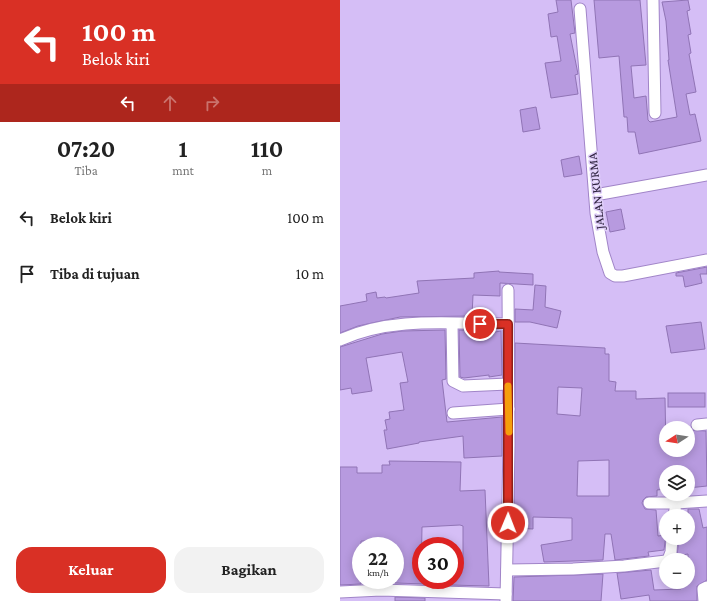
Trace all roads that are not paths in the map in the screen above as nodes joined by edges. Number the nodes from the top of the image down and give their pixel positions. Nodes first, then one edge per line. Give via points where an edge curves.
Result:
1 (653, 0) edge
2 (580, 9) dead end
3 (655, 113) dead end
4 (707, 175) edge
5 (595, 195) junction
6 (707, 260) edge
7 (508, 290) dead end
8 (452, 324) junction
9 (508, 324) junction
10 (340, 340) edge
11 (508, 384) junction
12 (509, 409) junction
13 (453, 413) dead end
14 (707, 501) edge
15 (649, 503) dead end
16 (676, 503) junction
17 (675, 509) edge
18 (659, 561) edge
19 (507, 570) junction
20 (707, 587) edge
21 (340, 592) edge
22 (506, 597) edge
23 (704, 601) edge

1 - 3 street
2 - 5 street, JALAN KURMA
4 - 5 street
5 - 6 street, JALAN KURMA via 603,252 610,273 615,276
7 - 9 street
8 - 9 street
8 - 10 street via 410,323 372,328
8 - 11 street via 452,381 463,386
9 - 11 street
11 - 12 street
12 - 13 street
12 - 19 street
14 - 16 street
15 - 16 street
16 - 17 street
18 - 19 street via 574,569
19 - 22 street
20 - 23 street via 702,589
21 - 22 street via 381,590

